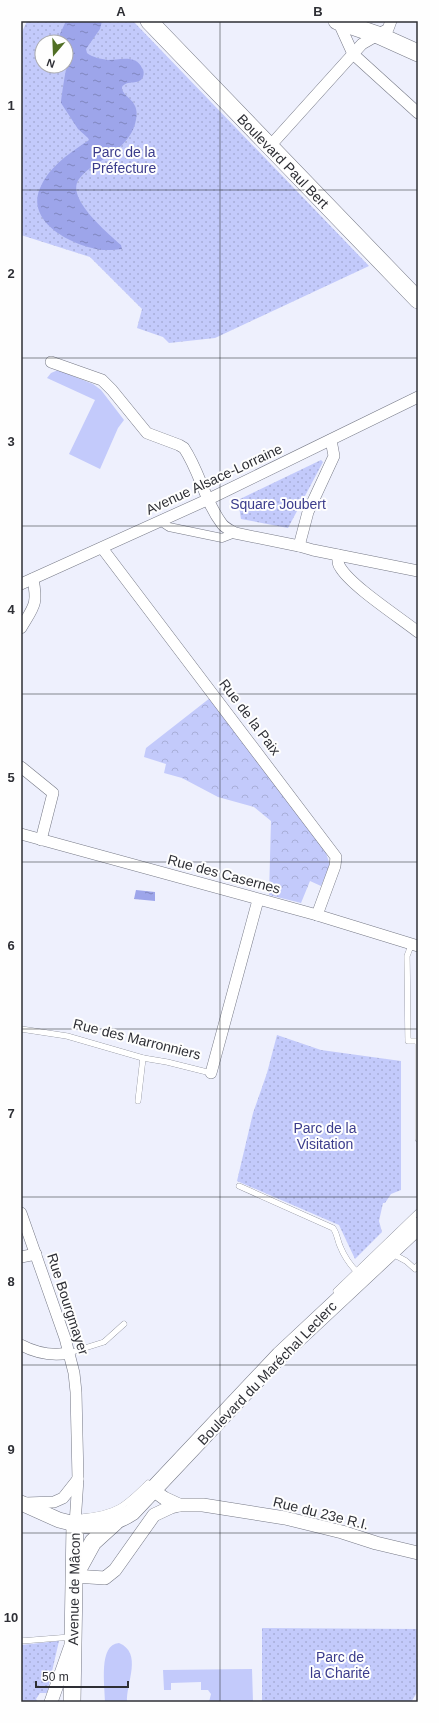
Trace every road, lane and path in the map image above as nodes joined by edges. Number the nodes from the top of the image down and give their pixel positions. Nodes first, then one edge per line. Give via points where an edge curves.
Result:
1 (149, 21) edge
2 (337, 21) edge
3 (391, 21) edge
4 (378, 36) junction
5 (418, 53) edge
6 (353, 54) junction
7 (418, 113) edge
8 (270, 146) junction
9 (418, 300) edge
10 (51, 362) dead end
11 (418, 397) edge
12 (331, 440) junction
13 (209, 499) junction
14 (160, 521) junction
15 (235, 533) junction
16 (299, 546) junction
17 (102, 548) junction
18 (338, 555) junction
19 (418, 571) edge
20 (33, 578) junction
21 (21, 584) edge
22 (21, 628) edge
23 (418, 632) edge
24 (21, 767) edge
25 (21, 834) edge
26 (41, 840) junction
27 (258, 900) junction
28 (317, 915) junction
29 (415, 945) edge
30 (21, 1029) edge
31 (417, 1041) edge
32 (143, 1058) junction
33 (211, 1072) joint
34 (138, 1101) dead end
35 (418, 1139) edge
36 (239, 1186) dead end
37 (418, 1212) edge
38 (21, 1213) edge
39 (418, 1226) edge
40 (24, 1234) edge
41 (389, 1252) junction
42 (36, 1254) junction
43 (21, 1257) edge
44 (417, 1269) edge
45 (359, 1274) junction
46 (333, 1294) dead end
47 (311, 1317) dead end
48 (124, 1324) dead end
49 (21, 1345) edge
50 (69, 1354) junction
51 (206, 1424) dead end
52 (78, 1479) junction
53 (149, 1488) junction
54 (23, 1502) edge
55 (179, 1505) junction
56 (215, 1508) junction
57 (164, 1510) junction
58 (70, 1520) junction
59 (116, 1521) junction
60 (418, 1553) edge
61 (74, 1576) junction
62 (73, 1637) junction
63 (21, 1641) edge
64 (51, 1702) edge
65 (72, 1702) edge

1 - 8 main road, Boulevard Paul Bert
2 - 4 main road
2 - 6 street
3 - 4 street via 388,29
4 - 5 main road
4 - 6 street via 362,44
6 - 7 street
6 - 8 street
8 - 9 main road, Boulevard Paul Bert
10 - 13 street via 102,380 147,433 184,448
11 - 12 street, Avenue Alsace-Lorraine
12 - 13 street, Avenue Alsace-Lorraine
12 - 16 street via 334,456 305,520
13 - 14 street, Avenue Alsace-Lorraine
13 - 15 street via 222,525
14 - 15 street via 169,527 222,538
14 - 17 street, Avenue Alsace-Lorraine
15 - 16 street
16 - 18 street
17 - 20 street, Avenue Alsace-Lorraine
17 - 28 street, Rue de la Paix via 336,857
18 - 19 street
18 - 23 street via 340,567 365,591
20 - 21 street, Avenue Alsace-Lorraine
20 - 22 street via 37,596
24 - 26 street via 53,793
25 - 26 street, Rue des Casernes
26 - 27 street, Rue des Casernes
27 - 28 street, Rue des Casernes
27 - 33 street, Rue des Marronniers
28 - 29 street, Rue des Casernes
29 - 31 lane via 407,956 408,1042
30 - 32 lane, Rue des Marronniers via 67,1036
31 - 35 lane
32 - 33 lane, Rue des Marronniers
32 - 34 lane
36 - 45 lane via 333,1228 349,1264
37 - 45 lane, Boulevard du Maréchal Leclerc
38 - 40 street, Rue Bourgmayer
39 - 41 main road, Boulevard du Maréchal Leclerc
40 - 42 street, Rue Bourgmayer
41 - 44 lane
41 - 45 main road, Boulevard du Maréchal Leclerc
42 - 43 street
42 - 50 street, Rue Bourgmayer
45 - 46 lane, Boulevard du Maréchal Leclerc
45 - 53 main road, Boulevard du Maréchal Leclerc
47 - 51 lane, Boulevard du Maréchal Leclerc
48 - 50 lane via 104,1342
49 - 50 street via 57,1356
50 - 52 street, Rue Bourgmayer via 76,1392
52 - 54 street via 63,1498 47,1503
52 - 58 street, Rue Bourgmayer
53 - 55 street, Rue du 23e R.I.
53 - 57 street, Rue du 23e R.I. via 154,1507
53 - 58 lane via 122,1507
53 - 59 main road, Boulevard du Maréchal Leclerc via 132,1512
54 - 58 main road
55 - 56 street, Rue du 23e R.I.
55 - 57 street
56 - 57 street, Rue du 23e R.I. via 189,1512
56 - 60 street, Rue du 23e R.I. via 285,1518
57 - 61 street via 151,1519 110,1575 105,1578
58 - 59 main road, Boulevard du Maréchal Leclerc via 100,1524
58 - 61 main road, Avenue de Mâcon
59 - 61 main road, Boulevard du Maréchal Leclerc via 92,1542
61 - 62 main road, Avenue de Mâcon
62 - 63 lane
62 - 64 street
62 - 65 main road, Avenue de Mâcon

